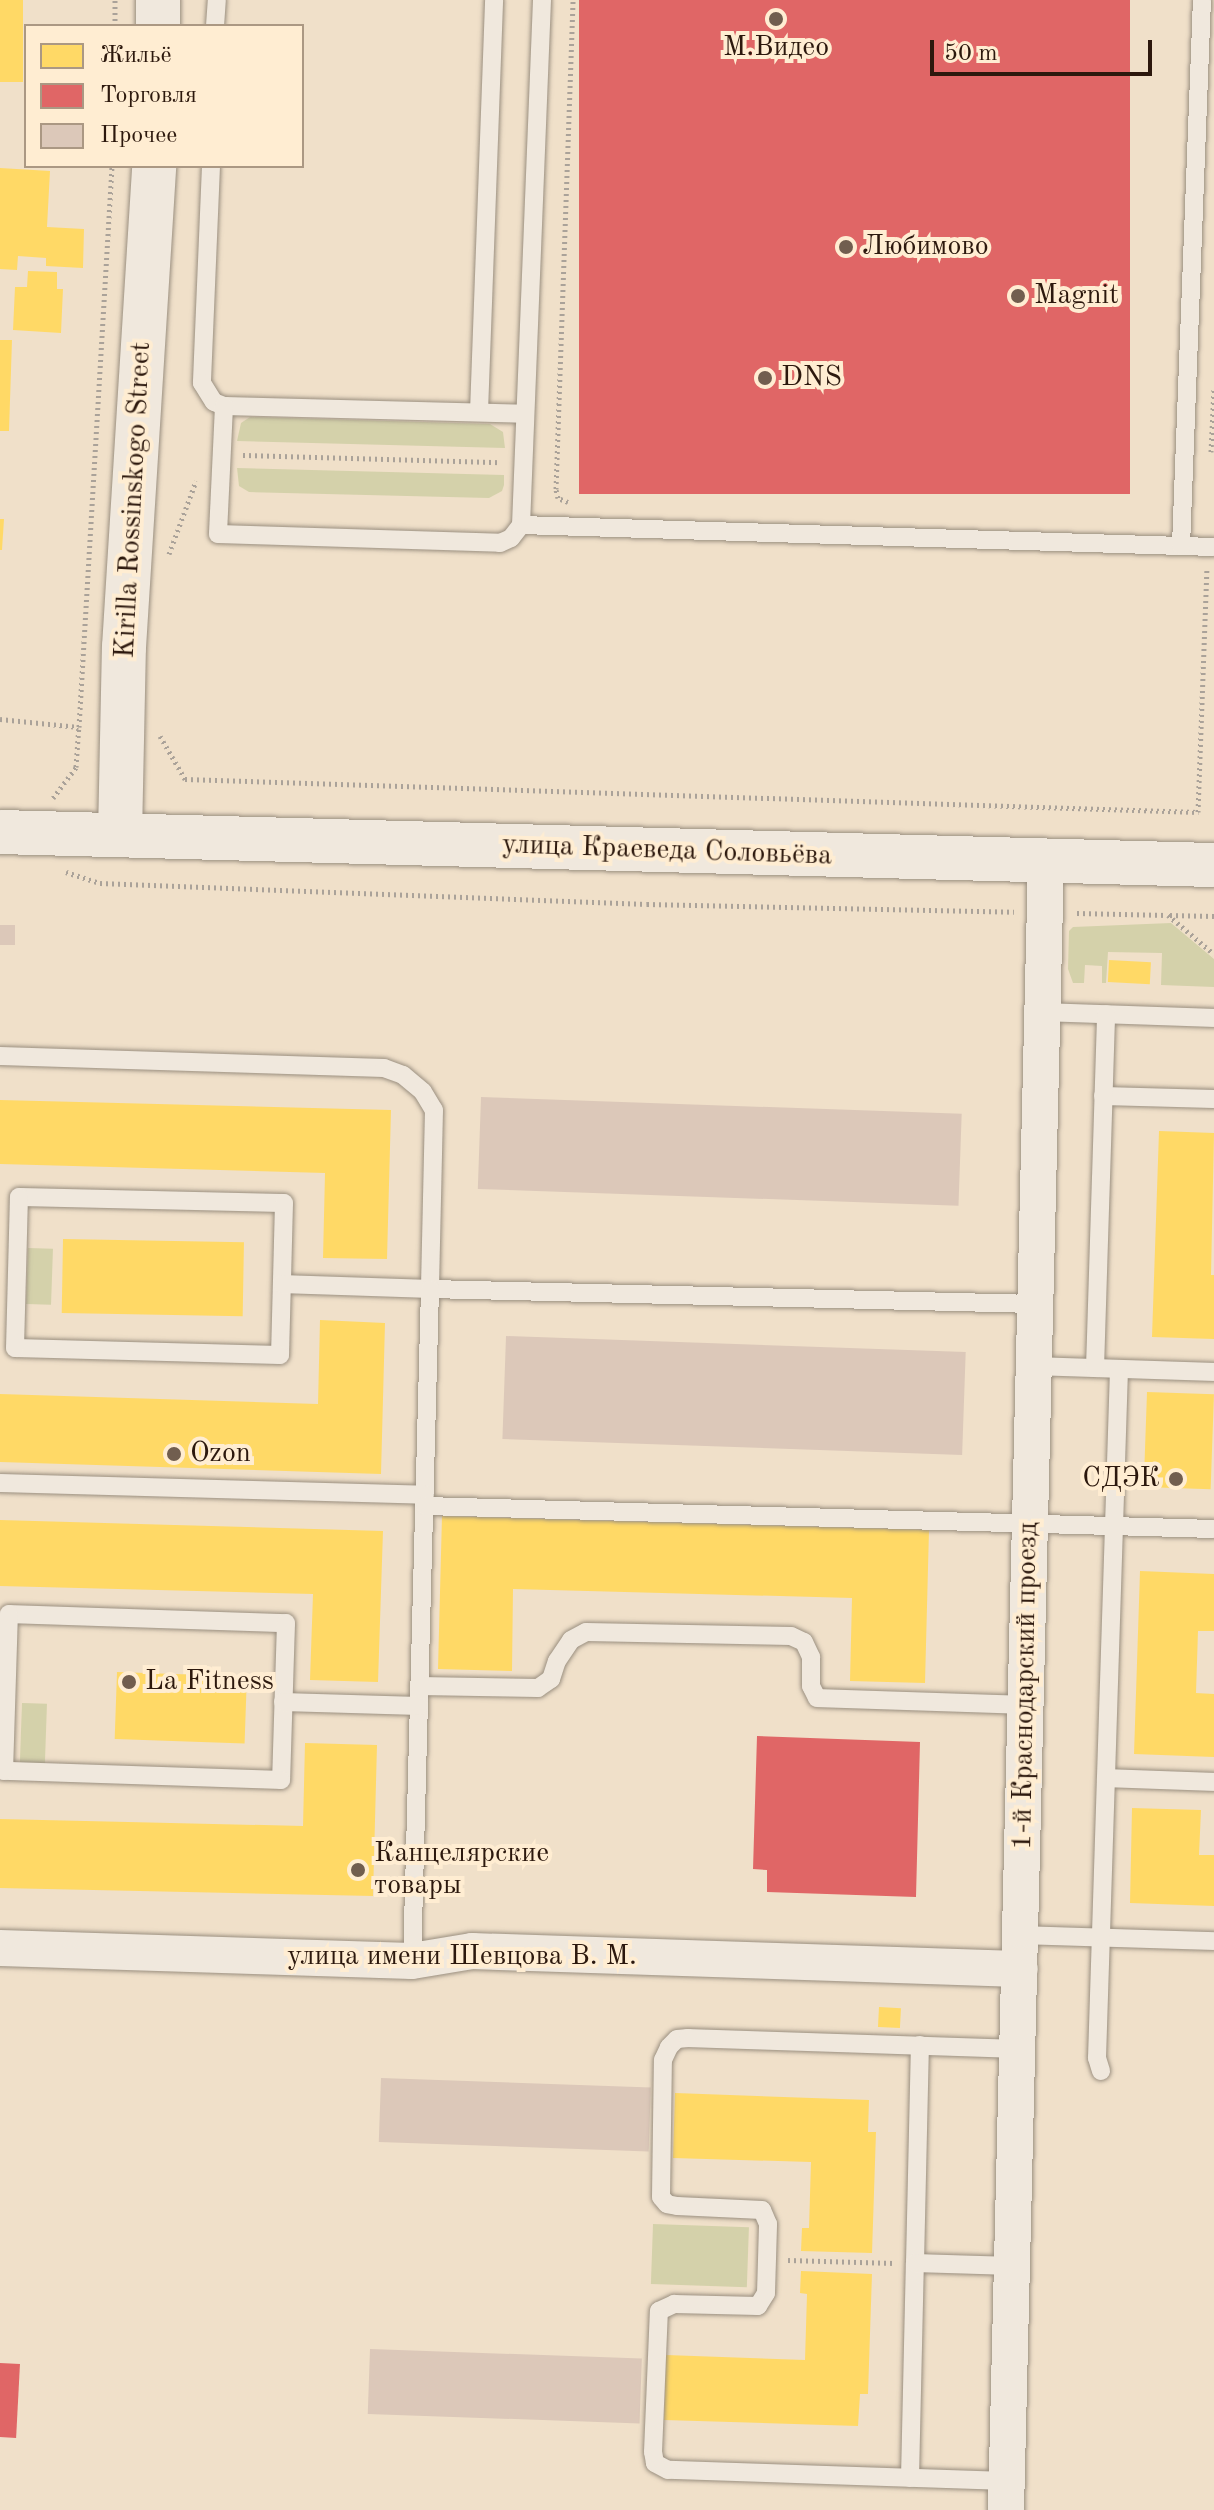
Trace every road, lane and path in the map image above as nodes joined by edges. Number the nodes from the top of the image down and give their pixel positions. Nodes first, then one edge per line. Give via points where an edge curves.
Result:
1 (115, 0) edge
2 (158, 0) edge
3 (217, 0) edge
4 (494, 0) edge
5 (573, 0) edge
6 (1202, 0) edge
7 (540, 3) edge
8 (115, 24) edge
9 (158, 24) edge
10 (215, 24) edge
11 (112, 168) edge
12 (154, 168) edge
13 (211, 168) edge
14 (224, 406) junction
15 (479, 412) junction
16 (525, 414) junction
17 (239, 455) dead end
18 (505, 462) dead end
19 (201, 467) dead end
20 (584, 503) dead end
21 (521, 525) junction
22 (1181, 546) junction
23 (1211, 547) edge
24 (166, 562) dead end
25 (0, 719) edge
26 (160, 725) dead end
27 (79, 727) junction
28 (46, 806) dead end
29 (0, 832) edge
30 (103, 835) junction
31 (1046, 862) junction
32 (1214, 865) edge
33 (55, 869) dead end
34 (1026, 912) dead end
35 (1064, 913) dead end
36 (1168, 915) junction
37 (1214, 916) edge
38 (1214, 954) edge
39 (1043, 1012) junction
40 (1106, 1014) junction
41 (1214, 1018) edge
42 (0, 1056) edge
43 (1103, 1096) junction
44 (1214, 1099) edge
45 (8, 1270) edge
46 (282, 1284) junction
47 (430, 1289) junction
48 (1035, 1304) junction
49 (1034, 1366) junction
50 (1095, 1368) junction
51 (1119, 1369) junction
52 (1214, 1372) edge
53 (0, 1483) edge
54 (425, 1501) junction
55 (1030, 1524) junction
56 (1114, 1526) junction
57 (1214, 1529) edge
58 (419, 1686) junction
59 (4, 1697) edge
60 (283, 1702) junction
61 (1026, 1705) junction
62 (419, 1706) junction
63 (1106, 1778) junction
64 (1214, 1782) edge
65 (1100, 1937) junction
66 (1214, 1941) edge
67 (0, 1948) edge
68 (1020, 1952) junction
69 (412, 1961) junction
70 (920, 2045) junction
71 (1017, 2049) junction
72 (1101, 2071) dead end
73 (767, 2259) junction
74 (915, 2263) junction
75 (1012, 2266) junction
76 (910, 2478) junction
77 (1007, 2496) edge

1 - 8 path
2 - 9 main road
3 - 10 lane
4 - 15 lane
5 - 20 path via 556,489 558,498
6 - 22 lane
7 - 16 lane
11 - 27 path
12 - 30 main road, Kirilla Rossinskogo Street via 124,647
13 - 14 lane via 202,383 214,402
14 - 15 lane
14 - 21 lane via 218,534 500,543
15 - 16 lane
16 - 21 lane
17 - 18 path
19 - 24 path
21 - 22 lane
22 - 23 lane
23 - 26 path via 1198,812 185,779 160,739
25 - 27 path
27 - 28 path via 76,767
29 - 30 main road, улица Краеведа Соловьёва
30 - 31 main road, улица Краеведа Соловьёва
31 - 32 main road, улица Краеведа Соловьёва
31 - 39 street, 1-й Краснодарский проезд
33 - 34 path via 100,883
35 - 36 path
36 - 37 path
36 - 38 path
39 - 40 lane
39 - 48 street, 1-й Краснодарский проезд
40 - 41 lane
40 - 43 lane
42 - 47 lane via 384,1068 403,1075 434,1110
43 - 44 lane
43 - 50 lane
45 - 46 lane via 15,1348 280,1355
45 - 46 lane via 19,1197 284,1203
46 - 47 lane
47 - 48 lane
47 - 54 lane
48 - 49 street, 1-й Краснодарский проезд
49 - 50 lane
49 - 55 street, 1-й Краснодарский проезд
50 - 51 lane
51 - 52 lane
51 - 56 lane
53 - 54 lane
54 - 55 lane
54 - 58 lane
55 - 56 lane
55 - 61 street, 1-й Краснодарский проезд
56 - 57 lane
56 - 63 lane
58 - 61 lane via 538,1688 551,1679 571,1640 586,1632 791,1636 804,1642 811,1657 811,1686 817,1698
58 - 62 lane
59 - 60 lane via 4,1771 281,1780
59 - 60 lane via 9,1614 286,1623
60 - 62 lane
61 - 68 street, 1-й Краснодарский проезд
62 - 69 lane
63 - 64 lane
63 - 65 lane
65 - 66 lane
65 - 68 lane
65 - 72 lane
67 - 69 street, улица имени Шевцова В. М.
68 - 69 street, улица имени Шевцова В. М. via 472,1951
68 - 71 street, 1-й Краснодарский проезд
70 - 71 lane
70 - 73 lane via 688,2038 669,2047 663,2060 661,2197 677,2206 762,2210 768,2224
70 - 74 lane
71 - 75 street, 1-й Краснодарский проезд
73 - 74 path
73 - 76 lane via 766,2293 758,2306 674,2304 659,2311 655,2463 668,2470
74 - 75 lane
74 - 76 lane
75 - 77 street, 1-й Краснодарский проезд
76 - 77 lane

